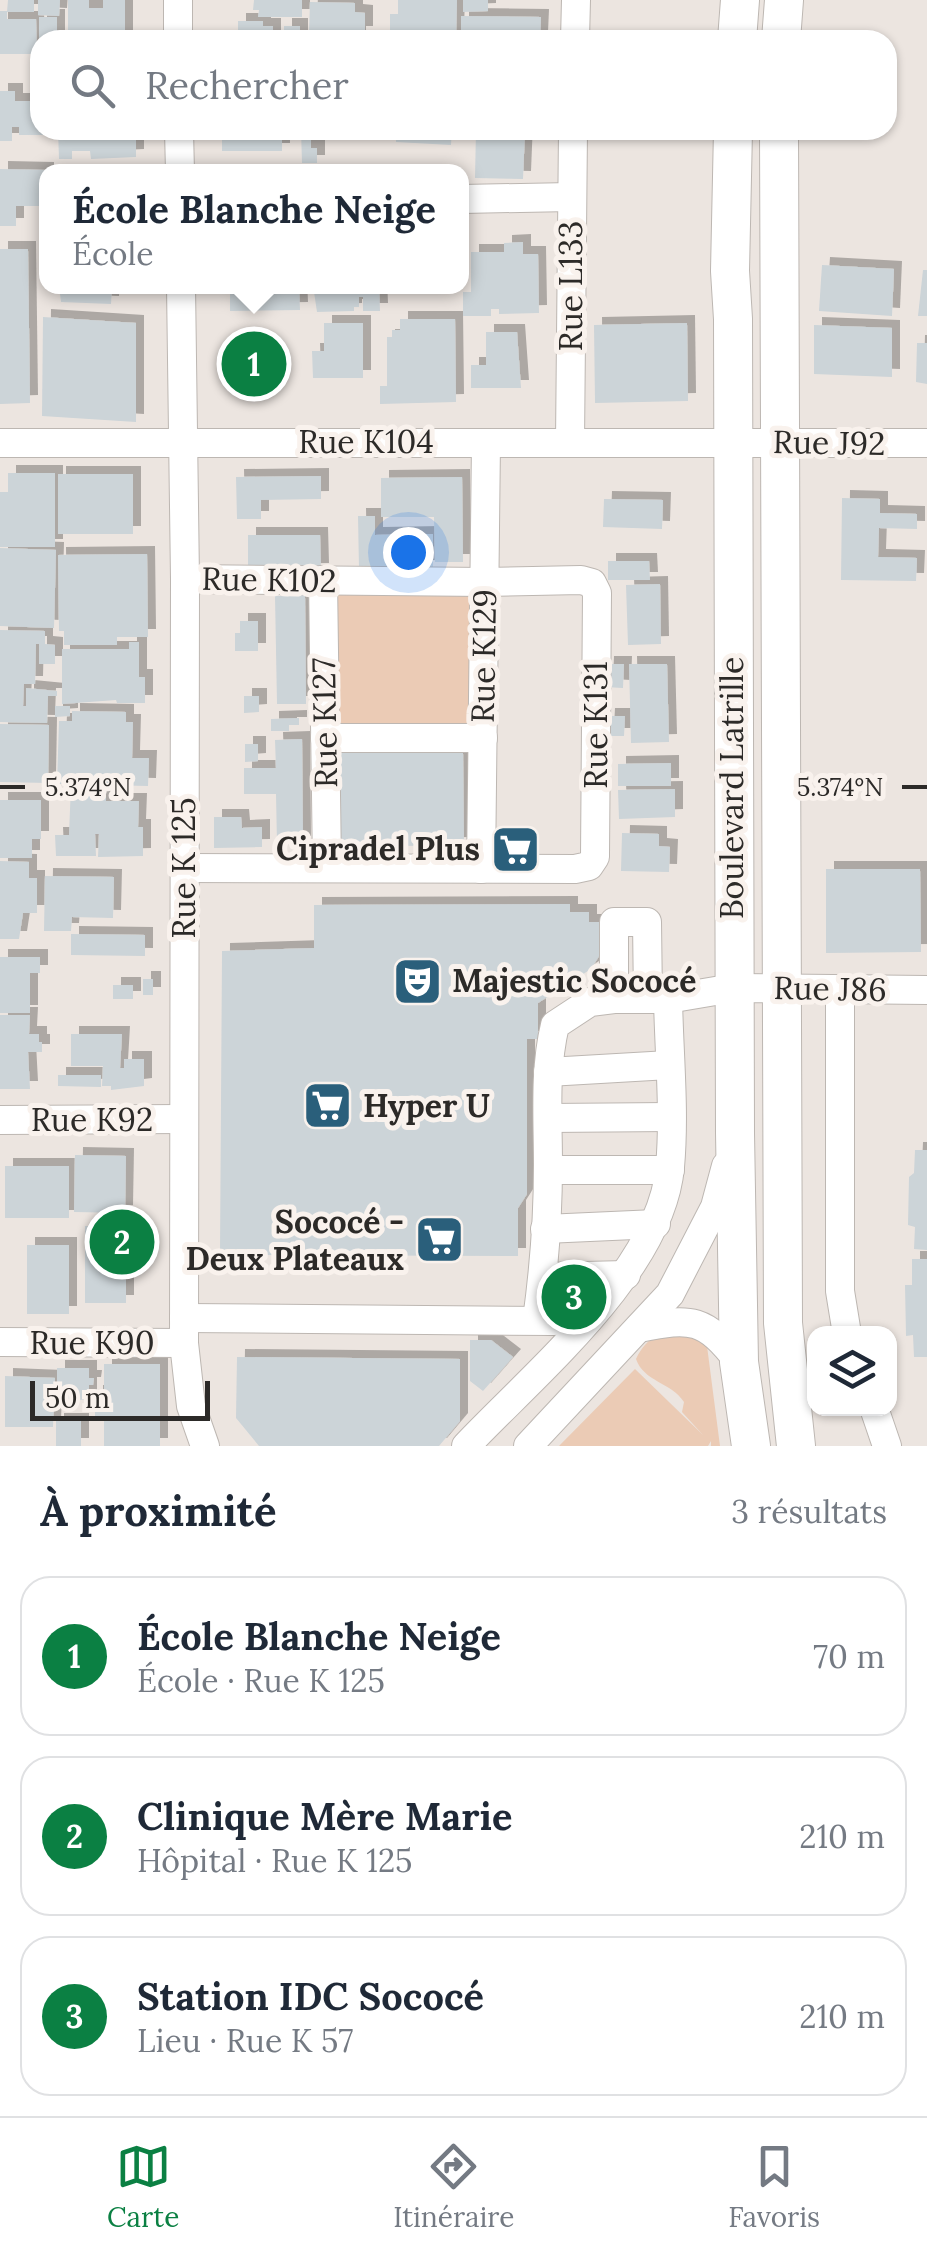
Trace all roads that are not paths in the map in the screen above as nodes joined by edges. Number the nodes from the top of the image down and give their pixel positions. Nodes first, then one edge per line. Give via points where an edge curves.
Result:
1 (178, 0) edge
2 (576, 0) edge
3 (740, 0) edge
4 (784, 0) edge
5 (178, 30) edge
6 (575, 30) edge
7 (737, 30) edge
8 (781, 30) edge
9 (572, 140) edge
10 (733, 140) edge
11 (779, 140) edge
12 (571, 197) junction
13 (469, 199) edge
14 (180, 294) edge
15 (182, 442) junction
16 (486, 442) junction
17 (570, 442) junction
18 (732, 442) junction
19 (780, 442) junction
20 (0, 444) edge
21 (927, 444) edge
22 (185, 579) junction
23 (323, 580) junction
24 (484, 582) junction
25 (592, 583) joint
26 (325, 738) junction
27 (483, 738) junction
28 (327, 866) junction
29 (184, 868) junction
30 (481, 869) junction
31 (733, 988) junction
32 (780, 988) junction
33 (840, 990) junction
34 (927, 990) edge
35 (614, 999) junction
36 (658, 999) junction
37 (669, 1064) junction
38 (548, 1072) junction
39 (670, 1117) junction
40 (548, 1118) junction
41 (184, 1119) junction
42 (0, 1120) edge
43 (735, 1134) junction
44 (548, 1170) junction
45 (670, 1170) junction
46 (656, 1224) junction
47 (545, 1228) junction
48 (626, 1275) junction
49 (543, 1277) junction
50 (537, 1320) junction
51 (585, 1321) junction
52 (846, 1326) edge
53 (638, 1328) junction
54 (184, 1331) junction
55 (0, 1342) edge
56 (739, 1362) junction
57 (877, 1416) edge
58 (205, 1446) edge
59 (466, 1446) edge
60 (528, 1446) edge
61 (751, 1446) edge
62 (796, 1446) edge
63 (887, 1446) edge

1 - 5 street
2 - 6 street
3 - 7 main road
4 - 8 main road
9 - 12 street, Rue L133
10 - 18 main road, Boulevard Latrille
11 - 19 main road, Boulevard Latrille
12 - 13 street
12 - 17 street, Rue L133
14 - 15 street, Rue K 125
15 - 16 street, Rue K104
15 - 20 street, Rue K104
15 - 22 street, Rue K 125
16 - 17 street, Rue K104
16 - 24 street, Rue K129
17 - 18 street, Rue K104
18 - 19 street, Rue J92
18 - 31 main road, Boulevard Latrille
19 - 21 street, Rue J92
19 - 32 main road, Boulevard Latrille
22 - 23 street, Rue K102
22 - 29 street, Rue K 125
23 - 24 street, Rue K102
23 - 26 street, Rue K127
24 - 25 street, Rue K102
24 - 27 street, Rue K129
25 - 30 street, Rue K131 via 594,856 589,866
26 - 27 street
26 - 28 street, Rue K127
27 - 30 street, Rue K129
28 - 29 street
28 - 30 street
29 - 41 street, Rue K 125
31 - 32 street, Rue J86
31 - 36 street, Rue J86
31 - 43 main road, Boulevard Latrille
32 - 33 street, Rue J86
32 - 62 main road, Boulevard Latrille via 783,1323
33 - 34 street, Rue J86
33 - 52 street via 840,1291
35 - 36 street, Rue J86
35 - 36 street via 614,922 647,922
35 - 38 street via 590,1002 555,1025
36 - 37 street
37 - 38 street
37 - 39 street
38 - 40 street
39 - 40 street
39 - 45 street
40 - 44 street
41 - 42 street, Rue K92
41 - 54 street, Rue K 125
43 - 53 street via 694,1254
43 - 56 main road, Boulevard Latrille
44 - 45 street
44 - 47 street
45 - 46 street
46 - 47 street
46 - 48 street
47 - 49 street
48 - 49 street
48 - 51 street
49 - 50 street
50 - 51 street, Rue K90
50 - 54 street, Rue K90
51 - 59 street
53 - 56 street via 675,1320 706,1326
53 - 60 street
54 - 55 street, Rue K90
54 - 58 street, Rue K 125 via 191,1406
56 - 61 main road, Boulevard Latrille
57 - 63 street

